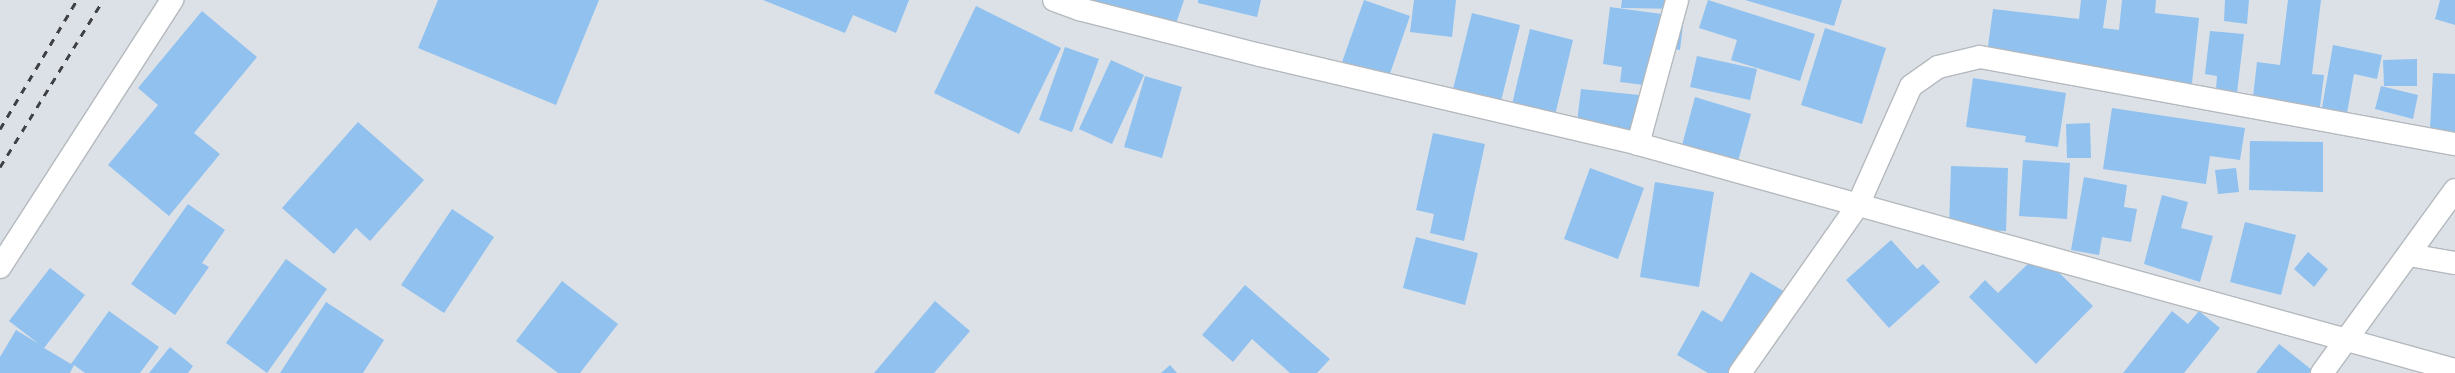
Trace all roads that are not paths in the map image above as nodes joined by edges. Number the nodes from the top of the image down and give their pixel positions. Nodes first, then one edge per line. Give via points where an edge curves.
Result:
1 (172, 0) edge
2 (1054, 0) edge
3 (1677, 0) edge
4 (1080, 4) edge
5 (1638, 144) junction
6 (2455, 144) edge
7 (2455, 190) edge
8 (1858, 205) junction
9 (2409, 255) junction
10 (2455, 263) edge
11 (0, 267) edge
12 (2345, 340) junction
13 (2455, 370) edge
14 (1740, 373) edge
15 (2322, 373) edge

1 - 11 street
2 - 4 street
3 - 5 street
4 - 5 street via 1260,55
5 - 8 street
6 - 8 street via 1980,57 1938,67 1912,86
7 - 9 street
8 - 12 street
8 - 14 street
9 - 10 street
9 - 12 street
12 - 13 street
12 - 15 street

